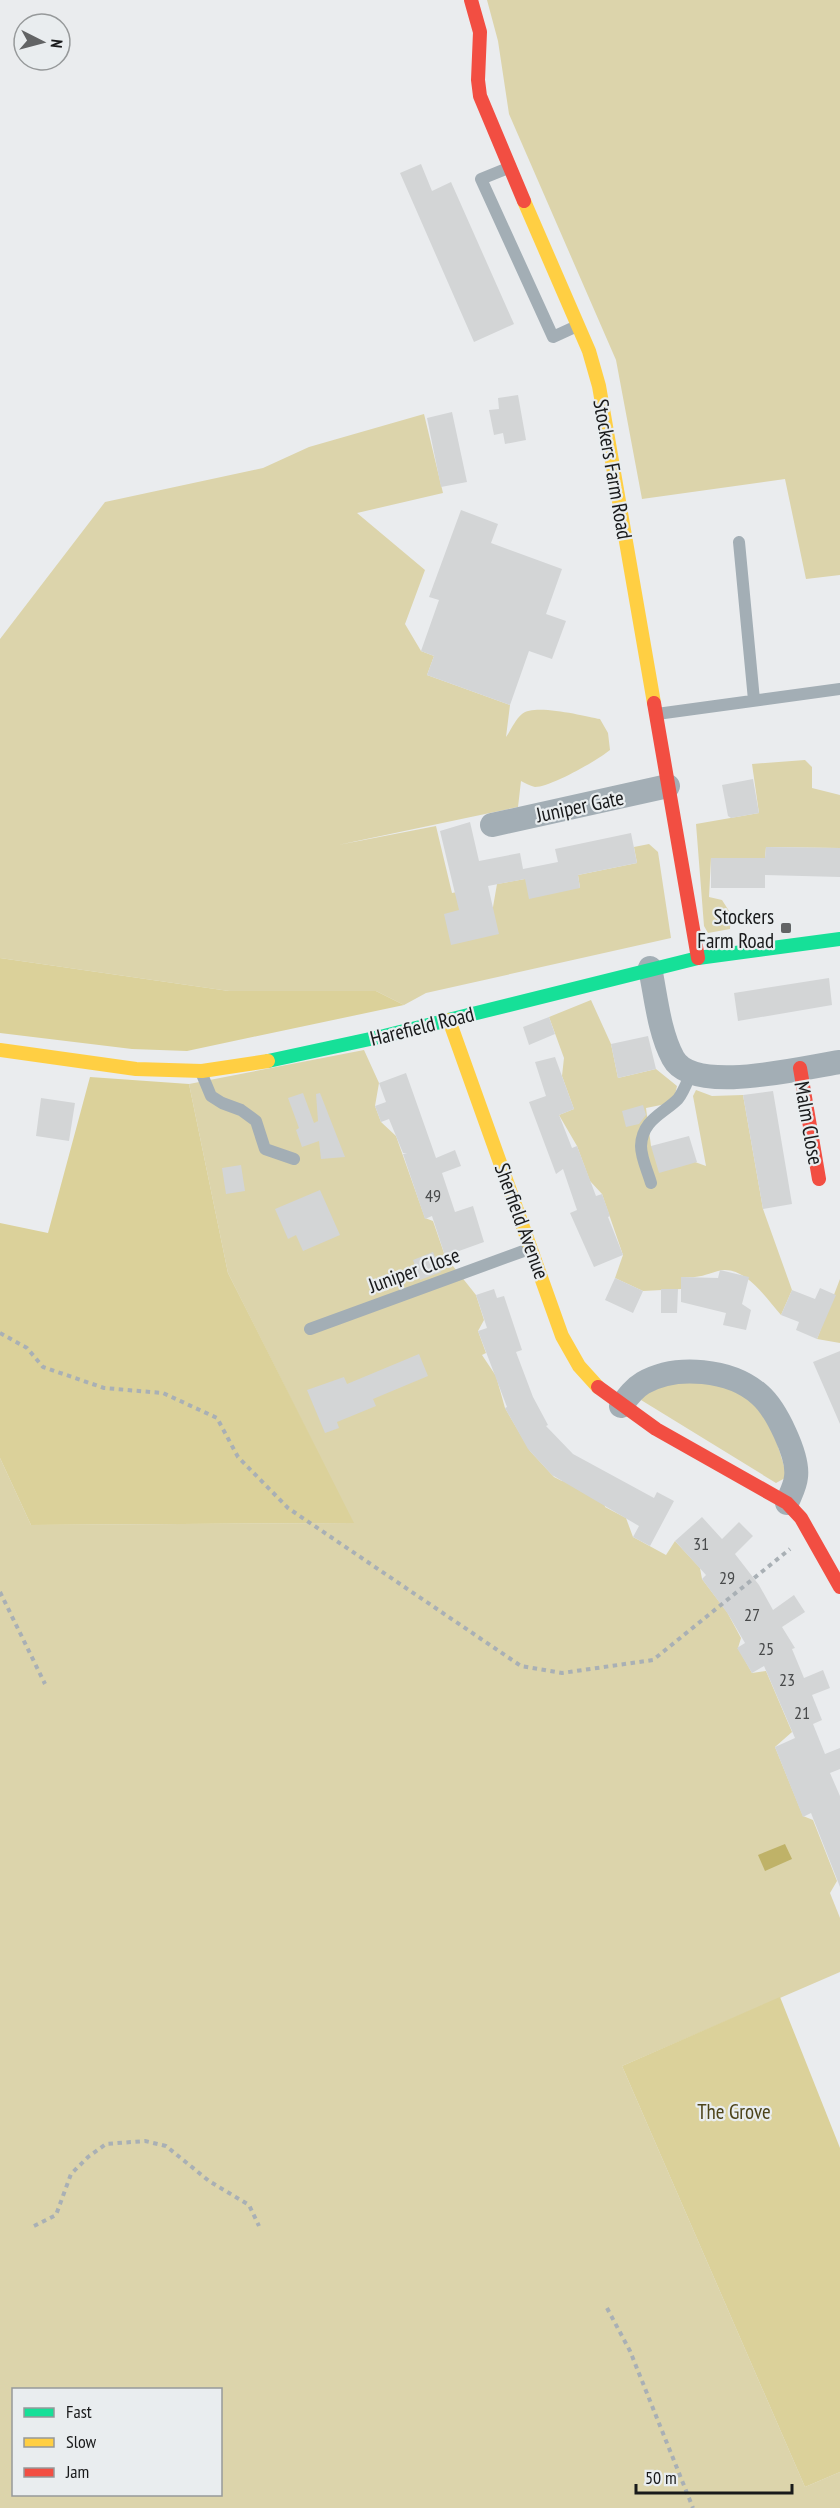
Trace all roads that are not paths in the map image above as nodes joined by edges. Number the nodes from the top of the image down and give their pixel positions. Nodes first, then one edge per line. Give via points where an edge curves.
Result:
1 (471, 0) edge
2 (509, 168) junction
3 (578, 326) junction
4 (739, 542) dead end
5 (840, 689) edge
6 (754, 700) junction
7 (657, 714) junction
8 (668, 786) junction
9 (492, 825) dead end
10 (840, 939) edge
11 (698, 958) junction
12 (650, 968) junction
13 (449, 1020) junction
14 (0, 1050) edge
15 (840, 1062) edge
16 (800, 1068) junction
17 (201, 1070) junction
18 (691, 1073) junction
19 (294, 1159) dead end
20 (819, 1179) dead end
21 (651, 1183) dead end
22 (532, 1248) junction
23 (310, 1329) dead end
24 (621, 1406) junction
25 (787, 1503) junction
26 (840, 1587) edge

1 - 2 street, Stockers Farm Road via 481,30 477,81
2 - 3 street, Stockers Farm Road
2 - 3 lane via 481,179 553,337
3 - 7 street, Stockers Farm Road via 599,386
4 - 6 lane
5 - 6 lane
6 - 7 lane
7 - 8 street, Stockers Farm Road
8 - 9 street, Juniper Gate
8 - 11 street, Stockers Farm Road
10 - 11 street, Harefield Road
11 - 12 street, Harefield Road
12 - 13 street, Harefield Road
12 - 18 street via 666,1042 674,1060
13 - 17 street, Harefield Road via 266,1061
13 - 22 street, Sherfield Avenue
14 - 17 street, Harefield Road via 136,1069
15 - 16 street, Malm Close
16 - 18 street, Malm Close via 720,1079
16 - 20 street, Malm Close
17 - 19 lane via 212,1096 256,1121 265,1149
18 - 21 lane via 676,1100 659,1111 643,1133 641,1148
22 - 23 lane, Juniper Close
22 - 24 street, Sherfield Avenue via 574,1360
24 - 25 street, Sherfield Avenue
24 - 25 street via 634,1389 657,1377 692,1372 720,1374 738,1381 760,1395 795,1458 796,1476
25 - 26 street, Sherfield Avenue via 801,1518

